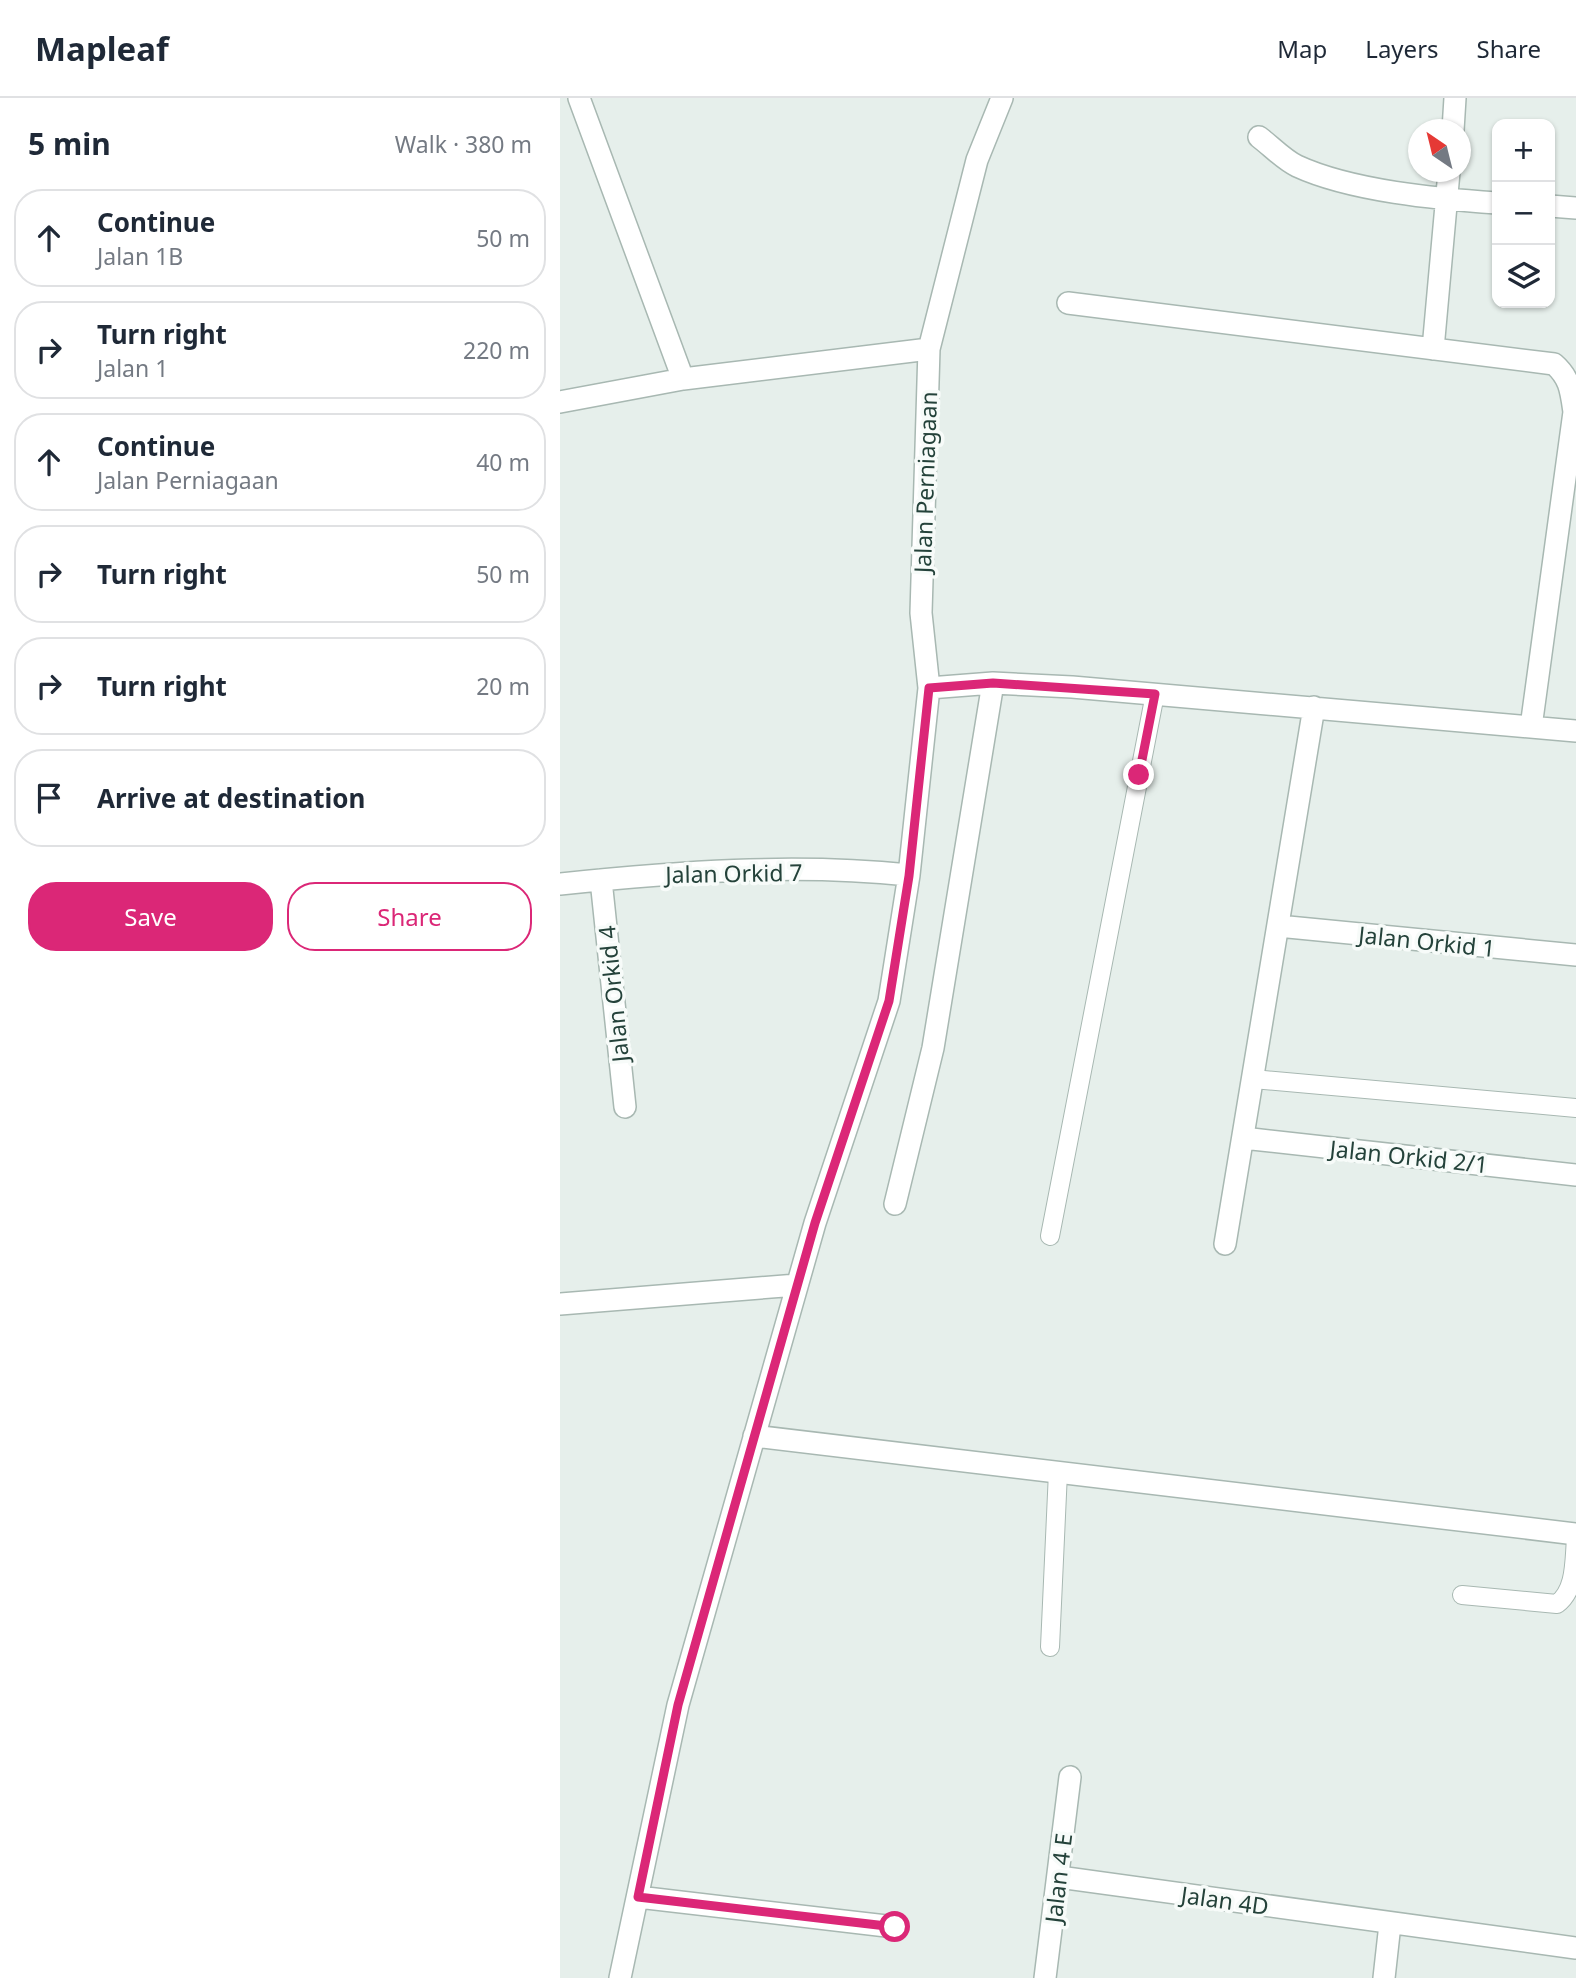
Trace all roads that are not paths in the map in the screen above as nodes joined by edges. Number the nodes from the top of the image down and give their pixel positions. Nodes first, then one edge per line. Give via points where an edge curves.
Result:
1 (579, 98) edge
2 (1002, 98) edge
3 (1455, 98) edge
4 (1453, 119) edge
5 (1259, 136) dead end
6 (1448, 182) edge
7 (1446, 199) junction
8 (1492, 203) edge
9 (1555, 206) edge
10 (1576, 208) edge
11 (1068, 303) dead end
12 (929, 349) junction
13 (1433, 349) junction
14 (683, 380) junction
15 (560, 402) edge
16 (993, 683) junction
17 (929, 688) junction
18 (1155, 694) junction
19 (1314, 708) junction
20 (1531, 727) junction
21 (1576, 731) edge
22 (909, 876) junction
23 (601, 880) junction
24 (560, 884) edge
25 (1278, 926) junction
26 (1576, 955) edge
27 (1253, 1079) junction
28 (625, 1107) dead end
29 (1576, 1108) edge
30 (1243, 1138) junction
31 (1576, 1175) edge
32 (895, 1204) dead end
33 (1050, 1236) dead end
34 (1225, 1244) dead end
35 (797, 1285) junction
36 (560, 1304) edge
37 (754, 1436) junction
38 (1058, 1472) junction
39 (1576, 1537) edge
40 (1462, 1594) dead end
41 (1050, 1647) dead end
42 (1070, 1777) dead end
43 (1059, 1877) junction
44 (638, 1897) junction
45 (1390, 1924) junction
46 (895, 1927) dead end
47 (1576, 1948) edge
48 (620, 1978) edge
49 (1045, 1978) edge
50 (1384, 1978) edge

1 - 14 street
2 - 12 street, Jalan Perniagaan via 977,160
3 - 4 street
5 - 7 street via 1294,165 1312,172
6 - 7 street
7 - 8 street
7 - 13 street
9 - 10 street
11 - 13 street
12 - 14 street
12 - 17 street, Jalan Perniagaan via 921,613
13 - 20 street via 1554,365 1565,373 1570,385 1574,412
14 - 15 street
16 - 17 street
16 - 18 street
16 - 32 street via 933,1048
17 - 22 street, Jalan Perniagaan
18 - 19 street
18 - 33 lane
19 - 20 street
19 - 25 street
20 - 21 street
22 - 23 street, Jalan Orkid 7 via 869,871 737,870
22 - 35 street, Jalan Perniagaan via 886,1013
23 - 24 street, Jalan Orkid 7
23 - 28 street, Jalan Orkid 4
25 - 26 street, Jalan Orkid 1
25 - 27 street
27 - 29 lane
27 - 30 street
30 - 31 street, Jalan Orkid 2/1
30 - 34 street
35 - 36 street
35 - 37 street, Jalan Perniagaan
37 - 38 street
37 - 44 street, Jalan Perniagaan via 678,1705
38 - 39 street
38 - 41 lane
39 - 40 lane via 1567,1597 1557,1604
42 - 43 street, Jalan 4 E
43 - 45 street, Jalan 4D
43 - 49 street, Jalan 4 E
44 - 46 street
44 - 48 street, Jalan Perniagaan
45 - 47 street, Jalan 4D
45 - 50 street

